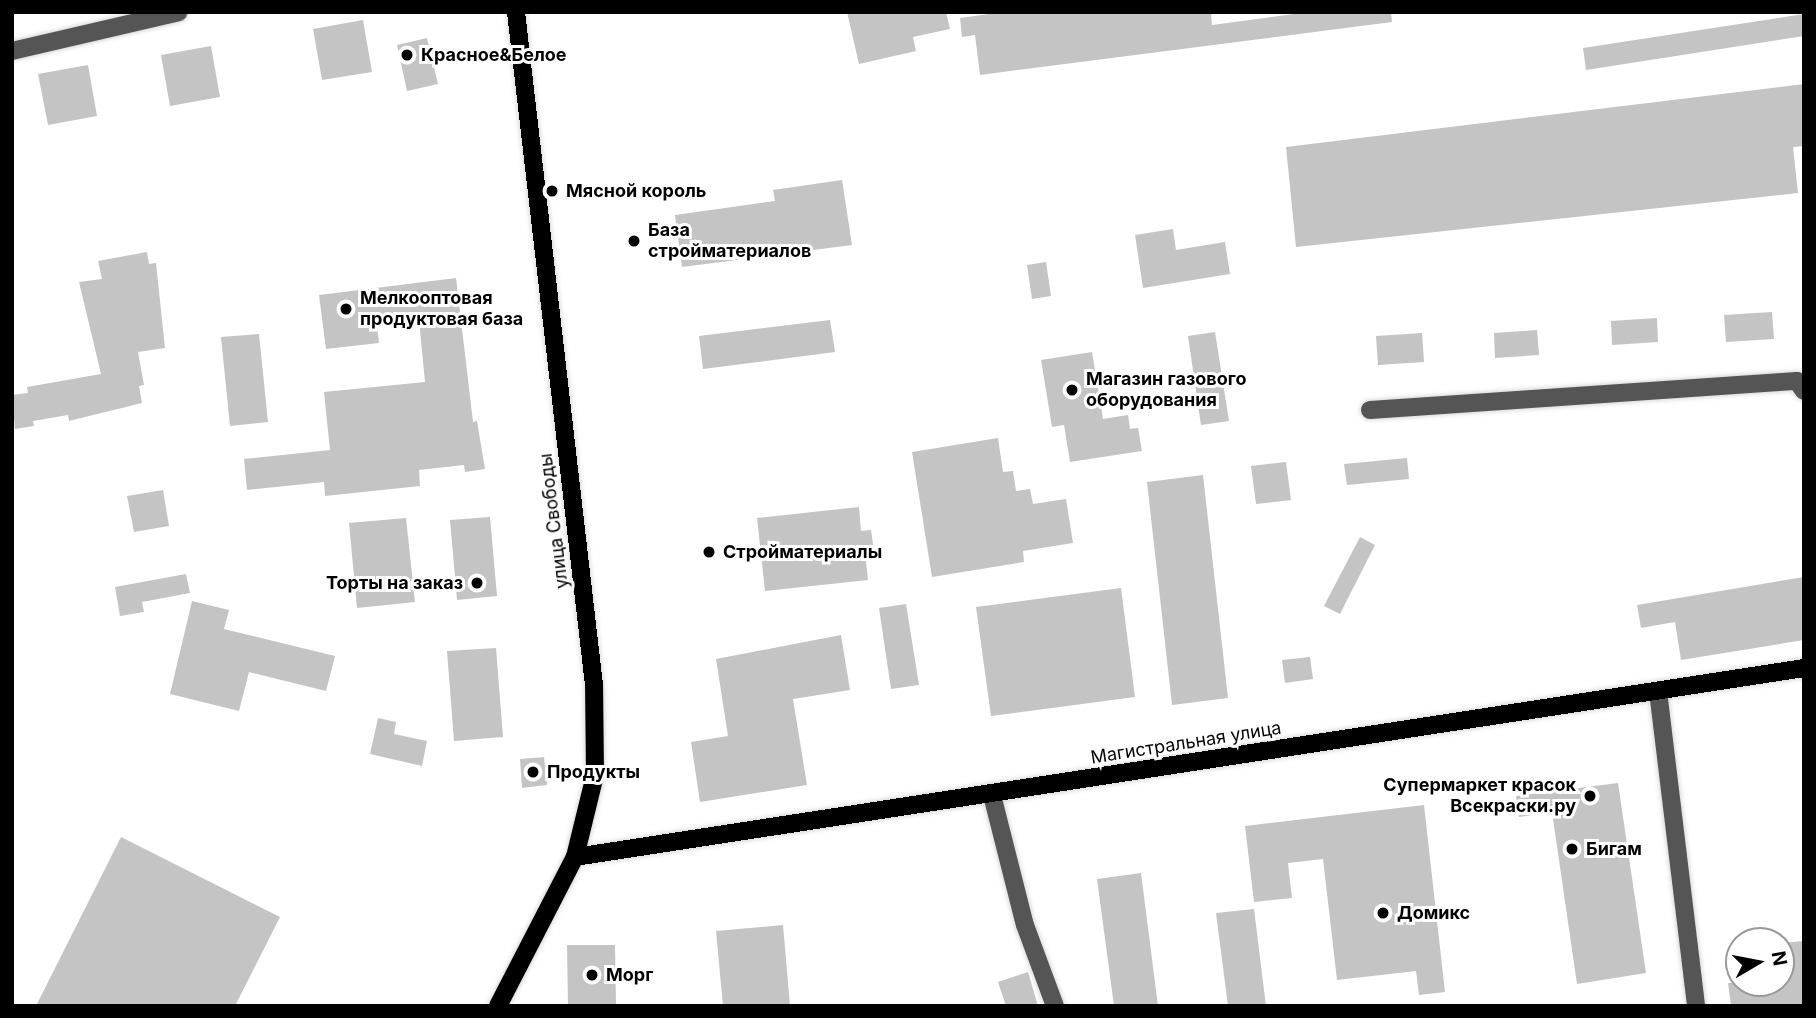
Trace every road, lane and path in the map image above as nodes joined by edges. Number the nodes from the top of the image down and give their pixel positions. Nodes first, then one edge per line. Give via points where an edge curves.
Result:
1 (179, 12) edge
2 (516, 12) edge
3 (12, 51) edge
4 (1804, 391) edge
5 (1370, 411) dead end
6 (1804, 668) edge
7 (1658, 691) junction
8 (992, 795) junction
9 (575, 857) junction
10 (498, 1006) edge
11 (1055, 1006) edge
12 (1696, 1006) edge

1 - 3 street
2 - 9 main road, улица Свободы via 596,712 595,775
4 - 5 street via 1797,381
6 - 7 main road, Магистральная улица
7 - 8 main road, Магистральная улица
7 - 12 street
8 - 9 main road, Магистральная улица
8 - 11 street via 1025,925
9 - 10 main road, улица Свободы

